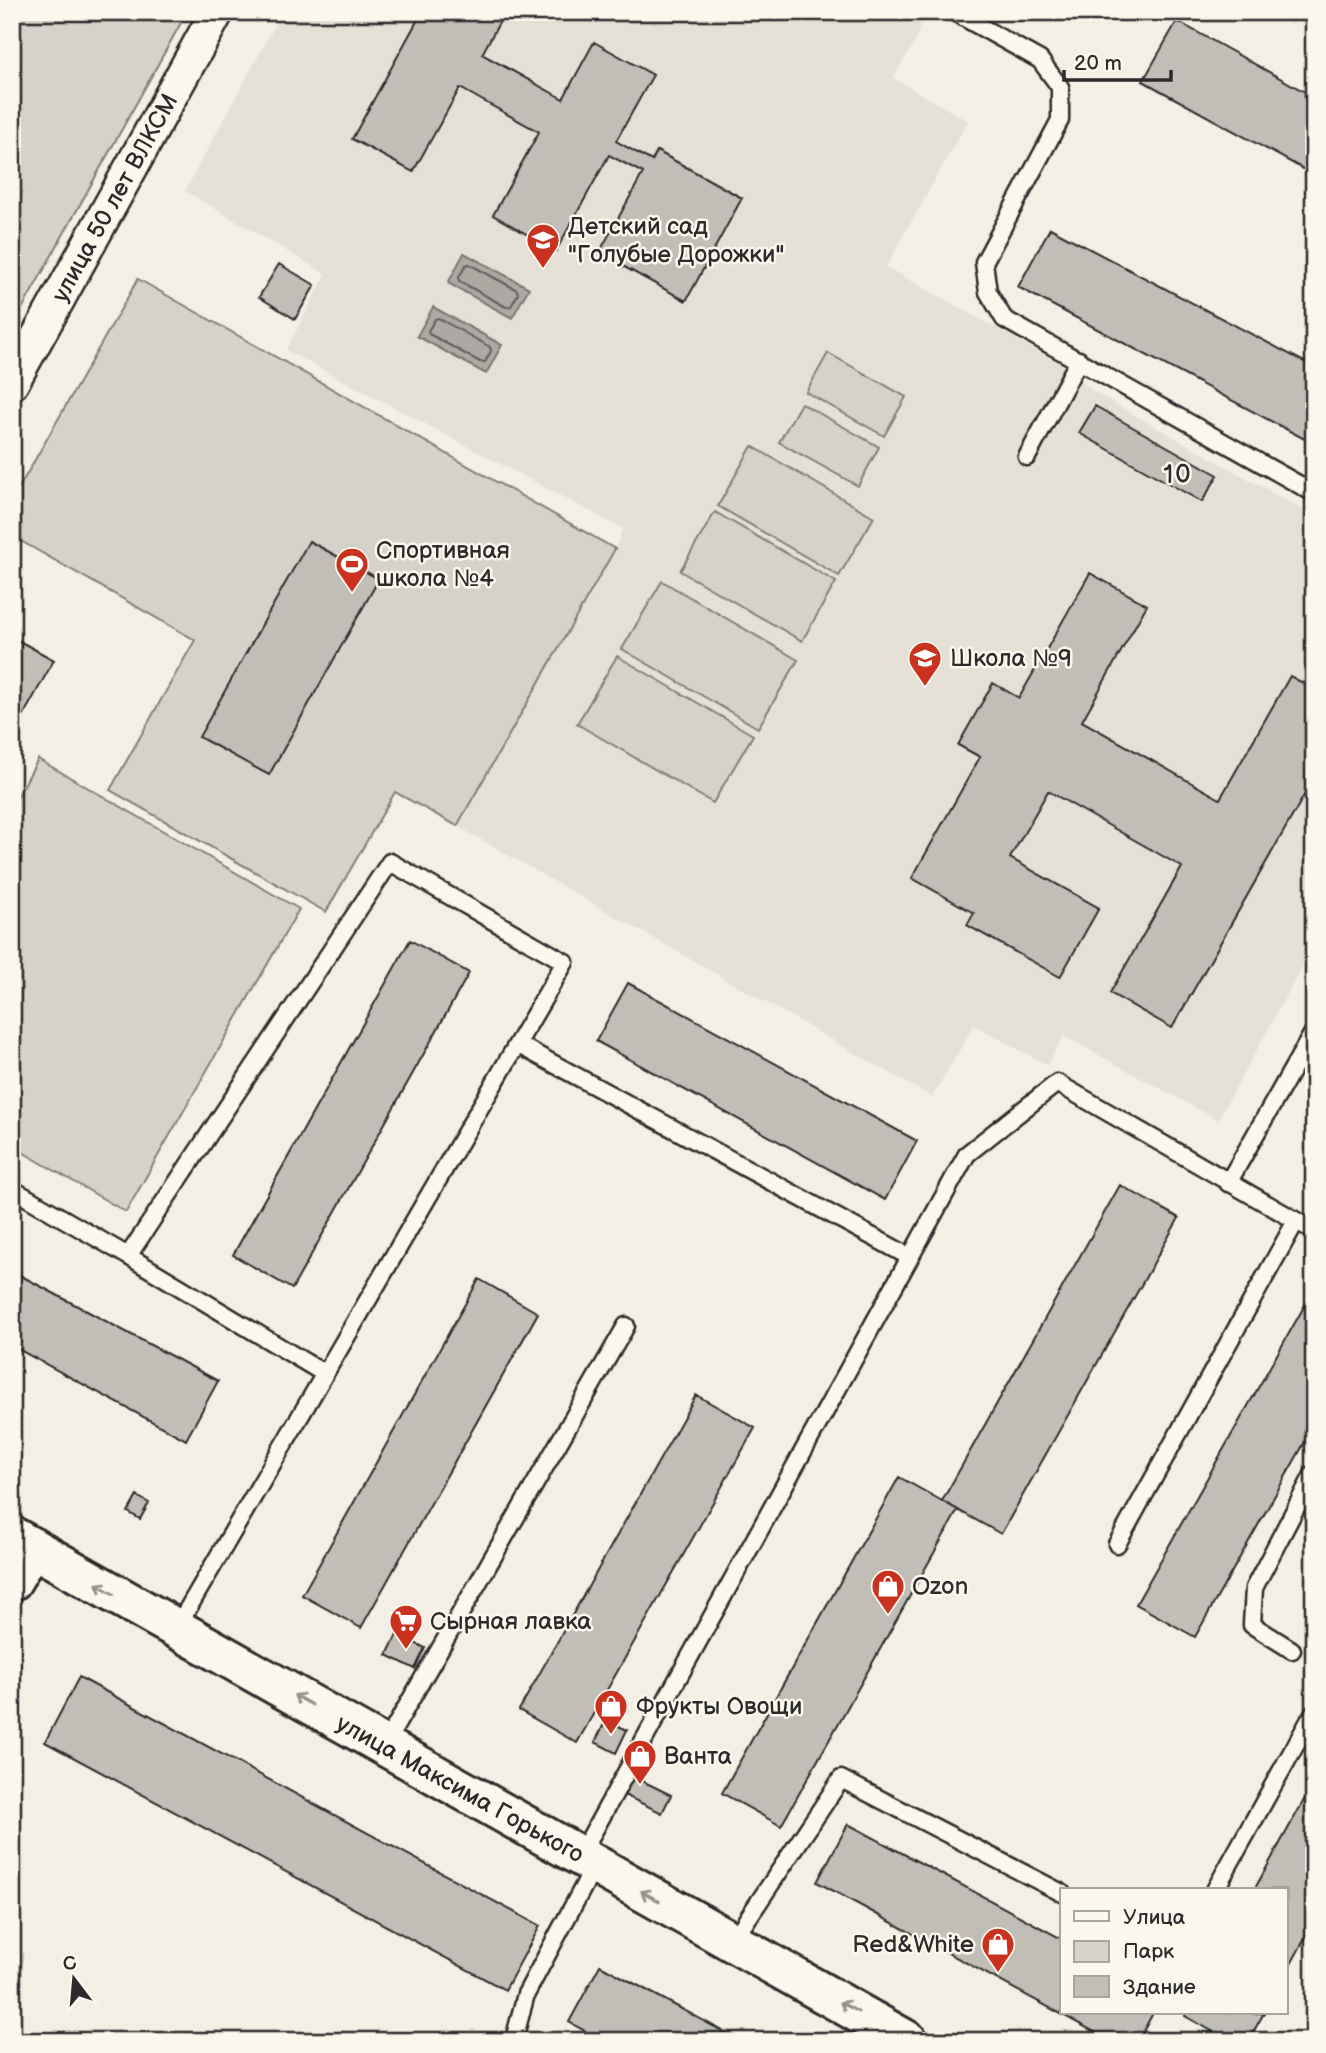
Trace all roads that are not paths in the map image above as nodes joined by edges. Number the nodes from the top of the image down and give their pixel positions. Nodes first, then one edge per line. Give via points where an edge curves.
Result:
1 (217, 12) edge
2 (954, 12) edge
3 (1079, 360) junction
4 (12, 383) edge
5 (1027, 457) dead end
6 (1314, 493) edge
7 (1314, 1031) edge
8 (517, 1044) junction
9 (1228, 1183) junction
10 (12, 1189) edge
11 (1296, 1221) junction
12 (1314, 1231) edge
13 (128, 1256) junction
14 (910, 1257) junction
15 (626, 1326) dead end
16 (325, 1374) junction
17 (1314, 1473) edge
18 (22, 1542) edge
19 (1117, 1544) dead end
20 (12, 1581) edge
21 (176, 1629) junction
22 (1292, 1650) dead end
23 (1314, 1712) edge
24 (384, 1746) junction
25 (587, 1861) junction
26 (1216, 1888) edge
27 (1060, 1892) edge
28 (732, 1941) junction
29 (516, 2032) dead end
30 (908, 2041) edge

1 - 4 street, улица 50 лет ВЛКСМ
2 - 3 lane via 1040,60 1060,88 1060,120 984,262 988,292 1004,319
3 - 5 lane
3 - 6 lane
7 - 9 lane
8 - 13 lane via 565,962 390,862
8 - 14 lane
8 - 16 lane
9 - 11 lane
9 - 14 lane via 1057,1083 967,1154
10 - 13 lane
11 - 12 lane
11 - 19 lane
13 - 16 lane
14 - 25 lane
15 - 24 lane
16 - 21 lane
17 - 22 lane via 1254,1588 1252,1625
18 - 20 street
21 -> 18 street, улица Максима Горького
24 -> 21 street, улица Максима Горького
23 - 26 lane
24 - 25 street, улица Максима Горького
28 -> 25 street, улица Максима Горького
25 - 29 lane via 526,1994
27 - 28 lane via 841,1779
30 -> 28 street, улица Максима Горького

